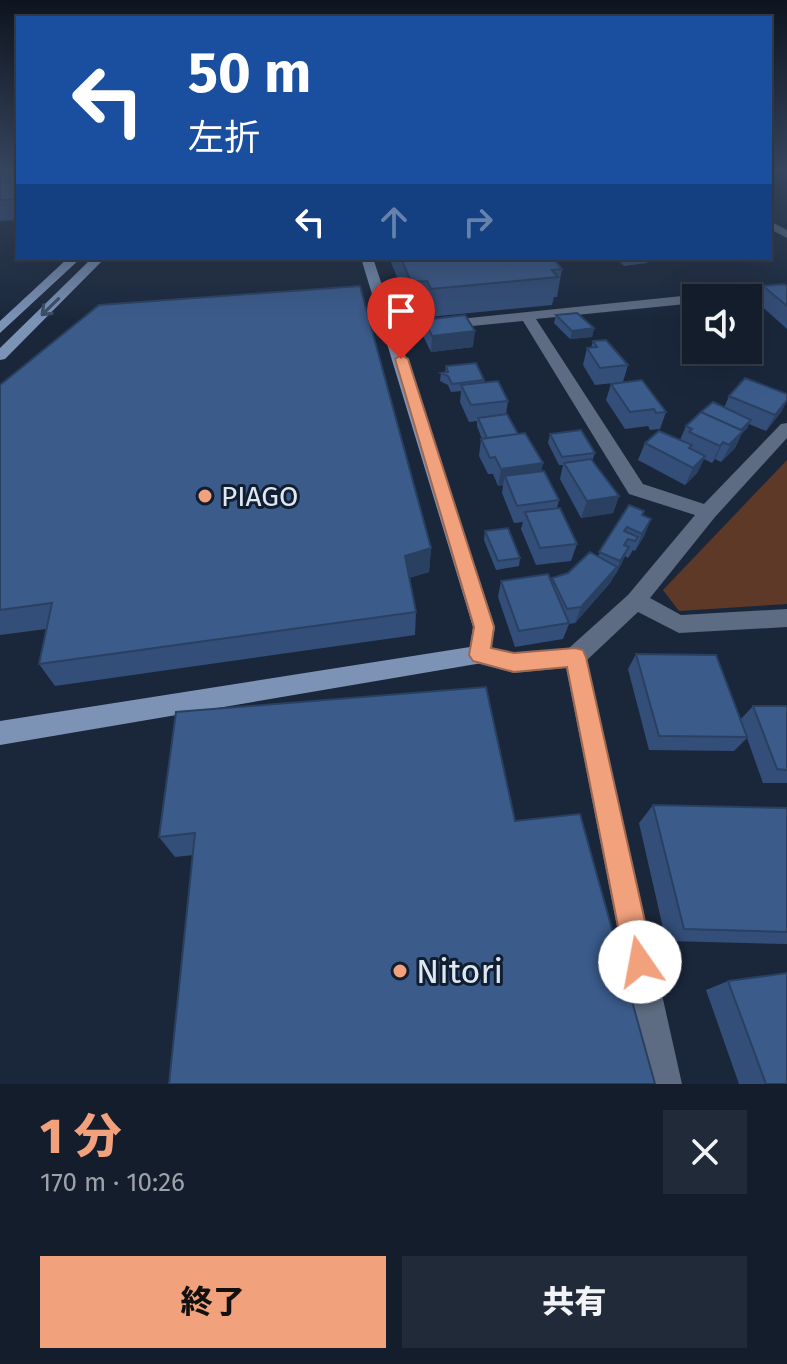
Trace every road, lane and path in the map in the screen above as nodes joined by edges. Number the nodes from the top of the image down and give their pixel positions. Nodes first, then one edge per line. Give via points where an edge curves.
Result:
1 (73, 260) edge
2 (97, 260) edge
3 (368, 260) edge
4 (787, 289) edge
5 (762, 292) edge
6 (682, 300) edge
7 (527, 316) junction
8 (0, 329) edge
9 (392, 330) junction
10 (0, 356) edge
11 (787, 428) edge
12 (708, 512) junction
13 (636, 601) junction
14 (787, 618) edge
15 (480, 655) junction
16 (575, 657) junction
17 (0, 733) edge
18 (665, 1084) edge

1 - 8 street
2 -> 10 street
3 - 9 street
4 - 5 street
6 - 7 street
7 - 9 street
7 - 12 street via 636,489
9 - 15 street via 484,627
11 - 12 street
12 - 13 street
13 - 14 street via 679,624
13 - 16 street
15 - 16 street via 514,663
15 - 17 street
16 - 18 street

